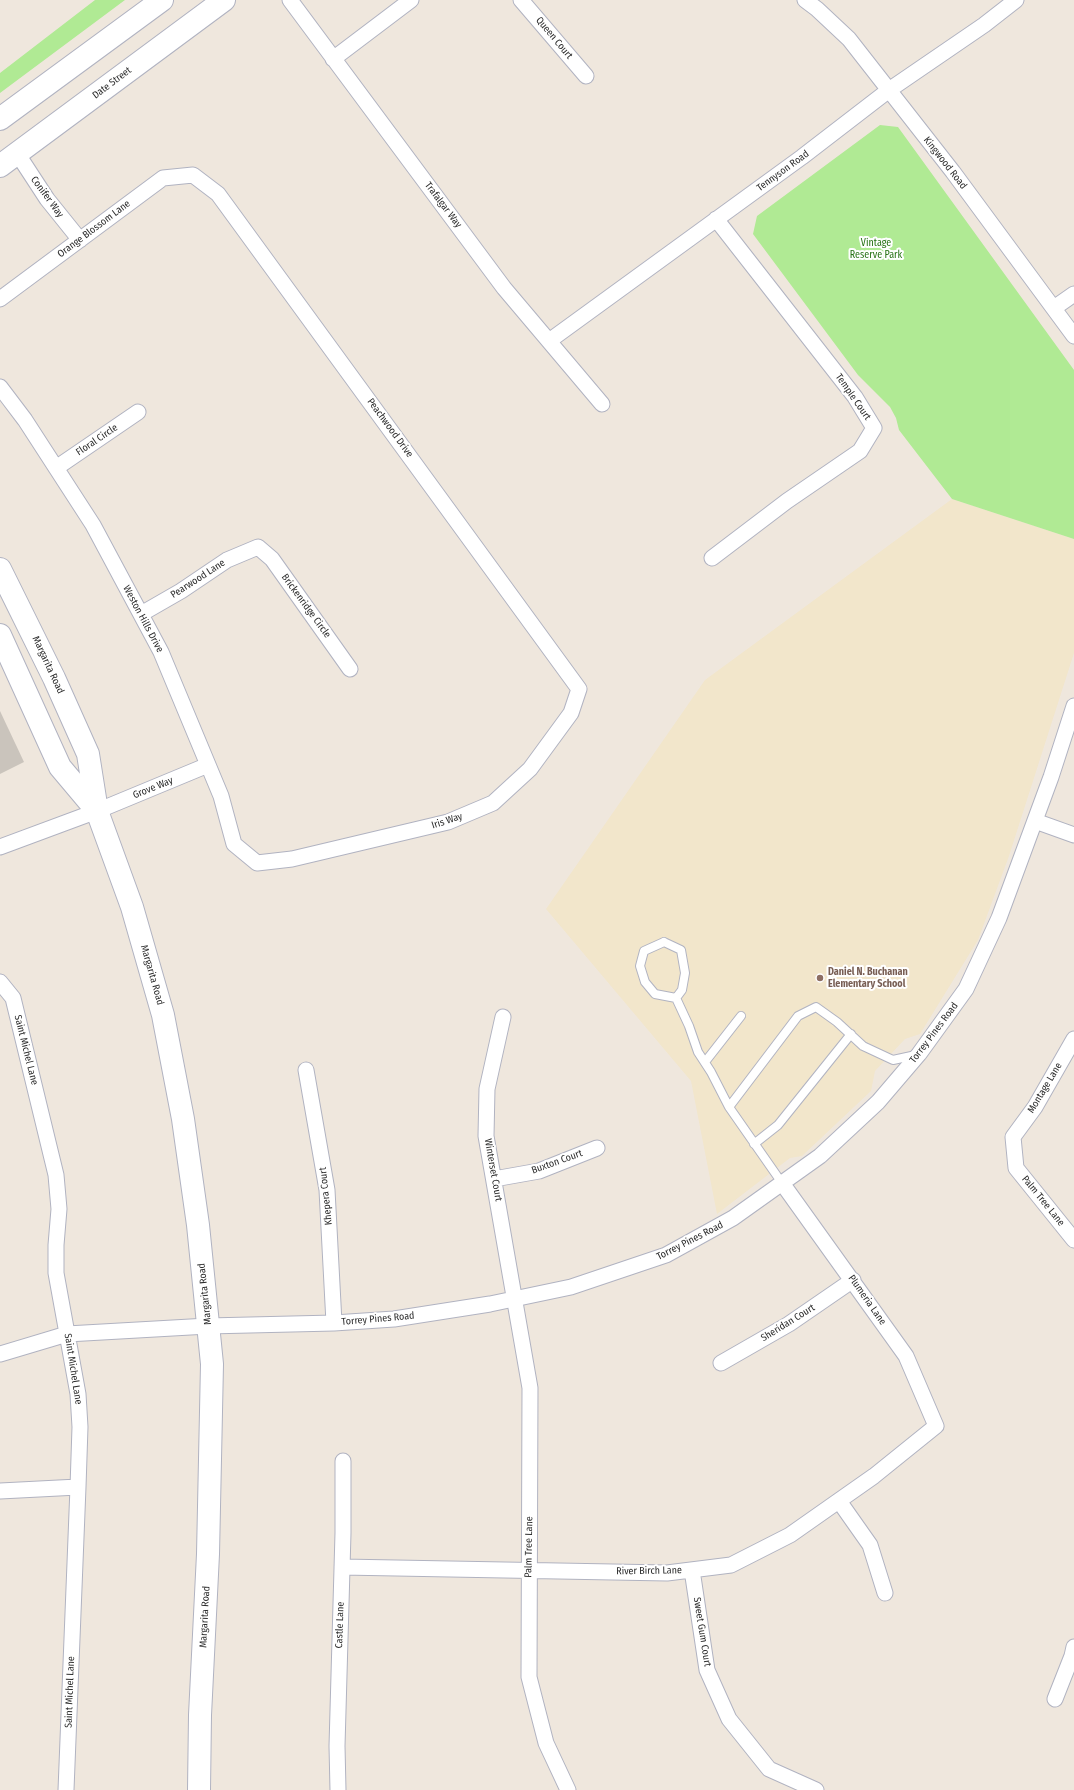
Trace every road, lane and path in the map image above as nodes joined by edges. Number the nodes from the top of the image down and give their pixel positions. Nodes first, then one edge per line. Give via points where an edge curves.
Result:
1 (162, 0) edge
2 (224, 0) edge
3 (290, 0) edge
4 (411, 0) edge
5 (521, 0) edge
6 (805, 0) edge
7 (1016, 0) edge
8 (333, 59) junction
9 (586, 76) dead end
10 (889, 90) junction
11 (0, 120) edge
12 (8, 160) edge
13 (193, 175) joint
14 (716, 219) junction
15 (80, 240) junction
16 (1074, 294) edge
17 (0, 299) edge
18 (1054, 308) junction
19 (1074, 336) edge
20 (549, 341) junction
21 (0, 387) edge
22 (602, 404) dead end
23 (138, 412) dead end
24 (56, 468) junction
25 (258, 547) joint
26 (712, 558) dead end
27 (0, 569) edge
28 (0, 602) edge
29 (141, 614) junction
30 (0, 635) edge
31 (42, 652) junction
32 (350, 668) dead end
33 (579, 689) joint
34 (1074, 706) edge
35 (208, 765) junction
36 (97, 811) junction
37 (1035, 821) junction
38 (1074, 835) edge
39 (0, 847) edge
40 (257, 863) joint
41 (0, 982) edge
42 (676, 998) junction
43 (741, 1016) dead end
44 (503, 1017) dead end
45 (851, 1034) junction
46 (1074, 1039) edge
47 (919, 1054) junction
48 (705, 1062) junction
49 (306, 1070) dead end
50 (729, 1107) junction
51 (1013, 1136) joint
52 (754, 1144) junction
53 (596, 1148) dead end
54 (494, 1179) junction
55 (782, 1183) junction
56 (1074, 1240) edge
57 (853, 1280) junction
58 (515, 1298) junction
59 (334, 1323) junction
60 (208, 1326) junction
61 (67, 1334) junction
62 (0, 1354) edge
63 (721, 1363) dead end
64 (936, 1426) joint
65 (343, 1461) dead end
66 (78, 1487) junction
67 (0, 1491) edge
68 (839, 1500) junction
69 (342, 1567) junction
70 (529, 1570) junction
71 (692, 1570) junction
72 (885, 1592) dead end
73 (1074, 1647) edge
74 (1055, 1699) dead end
75 (66, 1790) edge
76 (199, 1790) edge
77 (338, 1790) edge
78 (568, 1790) edge
79 (816, 1790) edge

1 - 11 main road
2 - 12 main road, Date Street
3 - 8 street, Trafalgar Way
4 - 8 street
5 - 9 street, Queen Court
6 - 10 street, Kingwood Road via 849,39
7 - 10 street, Tennyson Road
8 - 20 street, Trafalgar Way via 504,288
10 - 14 street, Tennyson Road
10 - 18 street, Kingwood Road
12 - 15 street, Conifer Way via 47,199
13 - 15 street, Orange Blossom Lane via 163,178
13 - 33 street, Peachwood Drive via 218,194
14 - 20 street, Tennyson Road
14 - 26 street, Temple Court via 855,397 874,428 860,451 787,501
15 - 17 street, Orange Blossom Lane
16 - 18 street
18 - 19 street, Kingwood Road
20 - 22 street, Trafalgar Way
21 - 24 street, Weston Hills Drive
23 - 24 street, Floral Circle
24 - 29 street, Weston Hills Drive via 93,525
25 - 29 street, Pearwood Lane via 227,560 182,591
25 - 32 street, Brickenridge Circle via 272,559
27 - 31 main road, Margarita Road
28 - 31 main road via 27,648 36,653
29 - 35 street, Weston Hills Drive via 161,652
30 - 36 main road, Margarita Road via 60,767
31 - 36 main road, Margarita Road via 88,754
33 - 40 street, Iris Way via 571,713 530,769 493,803 448,822 292,859
34 - 37 street, Torrey Pines Road
35 - 36 street, Grove Way
35 - 40 street, Weston Hills Drive via 221,796 234,844
36 - 39 street, Grove Way
36 - 60 main road, Margarita Road via 132,907 163,1015 184,1127 198,1225
37 - 38 street
37 - 47 street, Torrey Pines Road via 1000,918 966,989
41 - 61 street, Saint Michel Lane via 13,998 56,1175 59,1208 56,1273
42 - 42 lane via 682,990 685,973 681,950 664,942 644,951 640,966 645,982 655,994
42 - 48 lane via 698,1052
43 - 48 lane
44 - 54 street, Winterset Court via 487,1089 486,1136
45 - 47 lane via 863,1046 893,1060
45 - 50 lane via 816,1007 798,1016
45 - 52 lane via 778,1125
46 - 51 street, Montage Lane via 1035,1107
47 - 55 street, Torrey Pines Road via 878,1102 820,1156
48 - 50 lane
49 - 59 street, Khepera Court via 327,1190
50 - 52 lane
51 - 56 street, Palm Tree Lane via 1016,1168
52 - 55 lane
53 - 54 street, Buxton Court via 539,1171
54 - 58 street, Winterset Court
55 - 57 street, Plumeria Lane
55 - 58 street, Torrey Pines Road via 733,1218 666,1255 572,1286
57 - 63 street, Sheridan Court via 789,1324
57 - 64 street, Plumeria Lane via 906,1356
58 - 59 street, Torrey Pines Road via 394,1319
58 - 70 street, Palm Tree Lane via 530,1388
59 - 60 street, Torrey Pines Road
60 - 61 street, Torrey Pines Road
60 - 76 main road, Margarita Road via 212,1364
61 - 62 street, Torrey Pines Road
61 - 66 street, Saint Michel Lane via 78,1394
64 - 68 street, River Birch Lane via 874,1476
65 - 69 street, Castle Lane
66 - 67 street
66 - 75 street, Saint Michel Lane
68 - 71 street, River Birch Lane via 790,1535 731,1565
68 - 72 street via 870,1544
69 - 70 street, River Birch Lane
69 - 77 street, Castle Lane
70 - 71 street, River Birch Lane via 667,1573
70 - 78 street, Palm Tree Lane via 529,1677 546,1744
71 - 79 street, Sweet Gum Court via 707,1670 729,1720 769,1769
73 - 74 street

